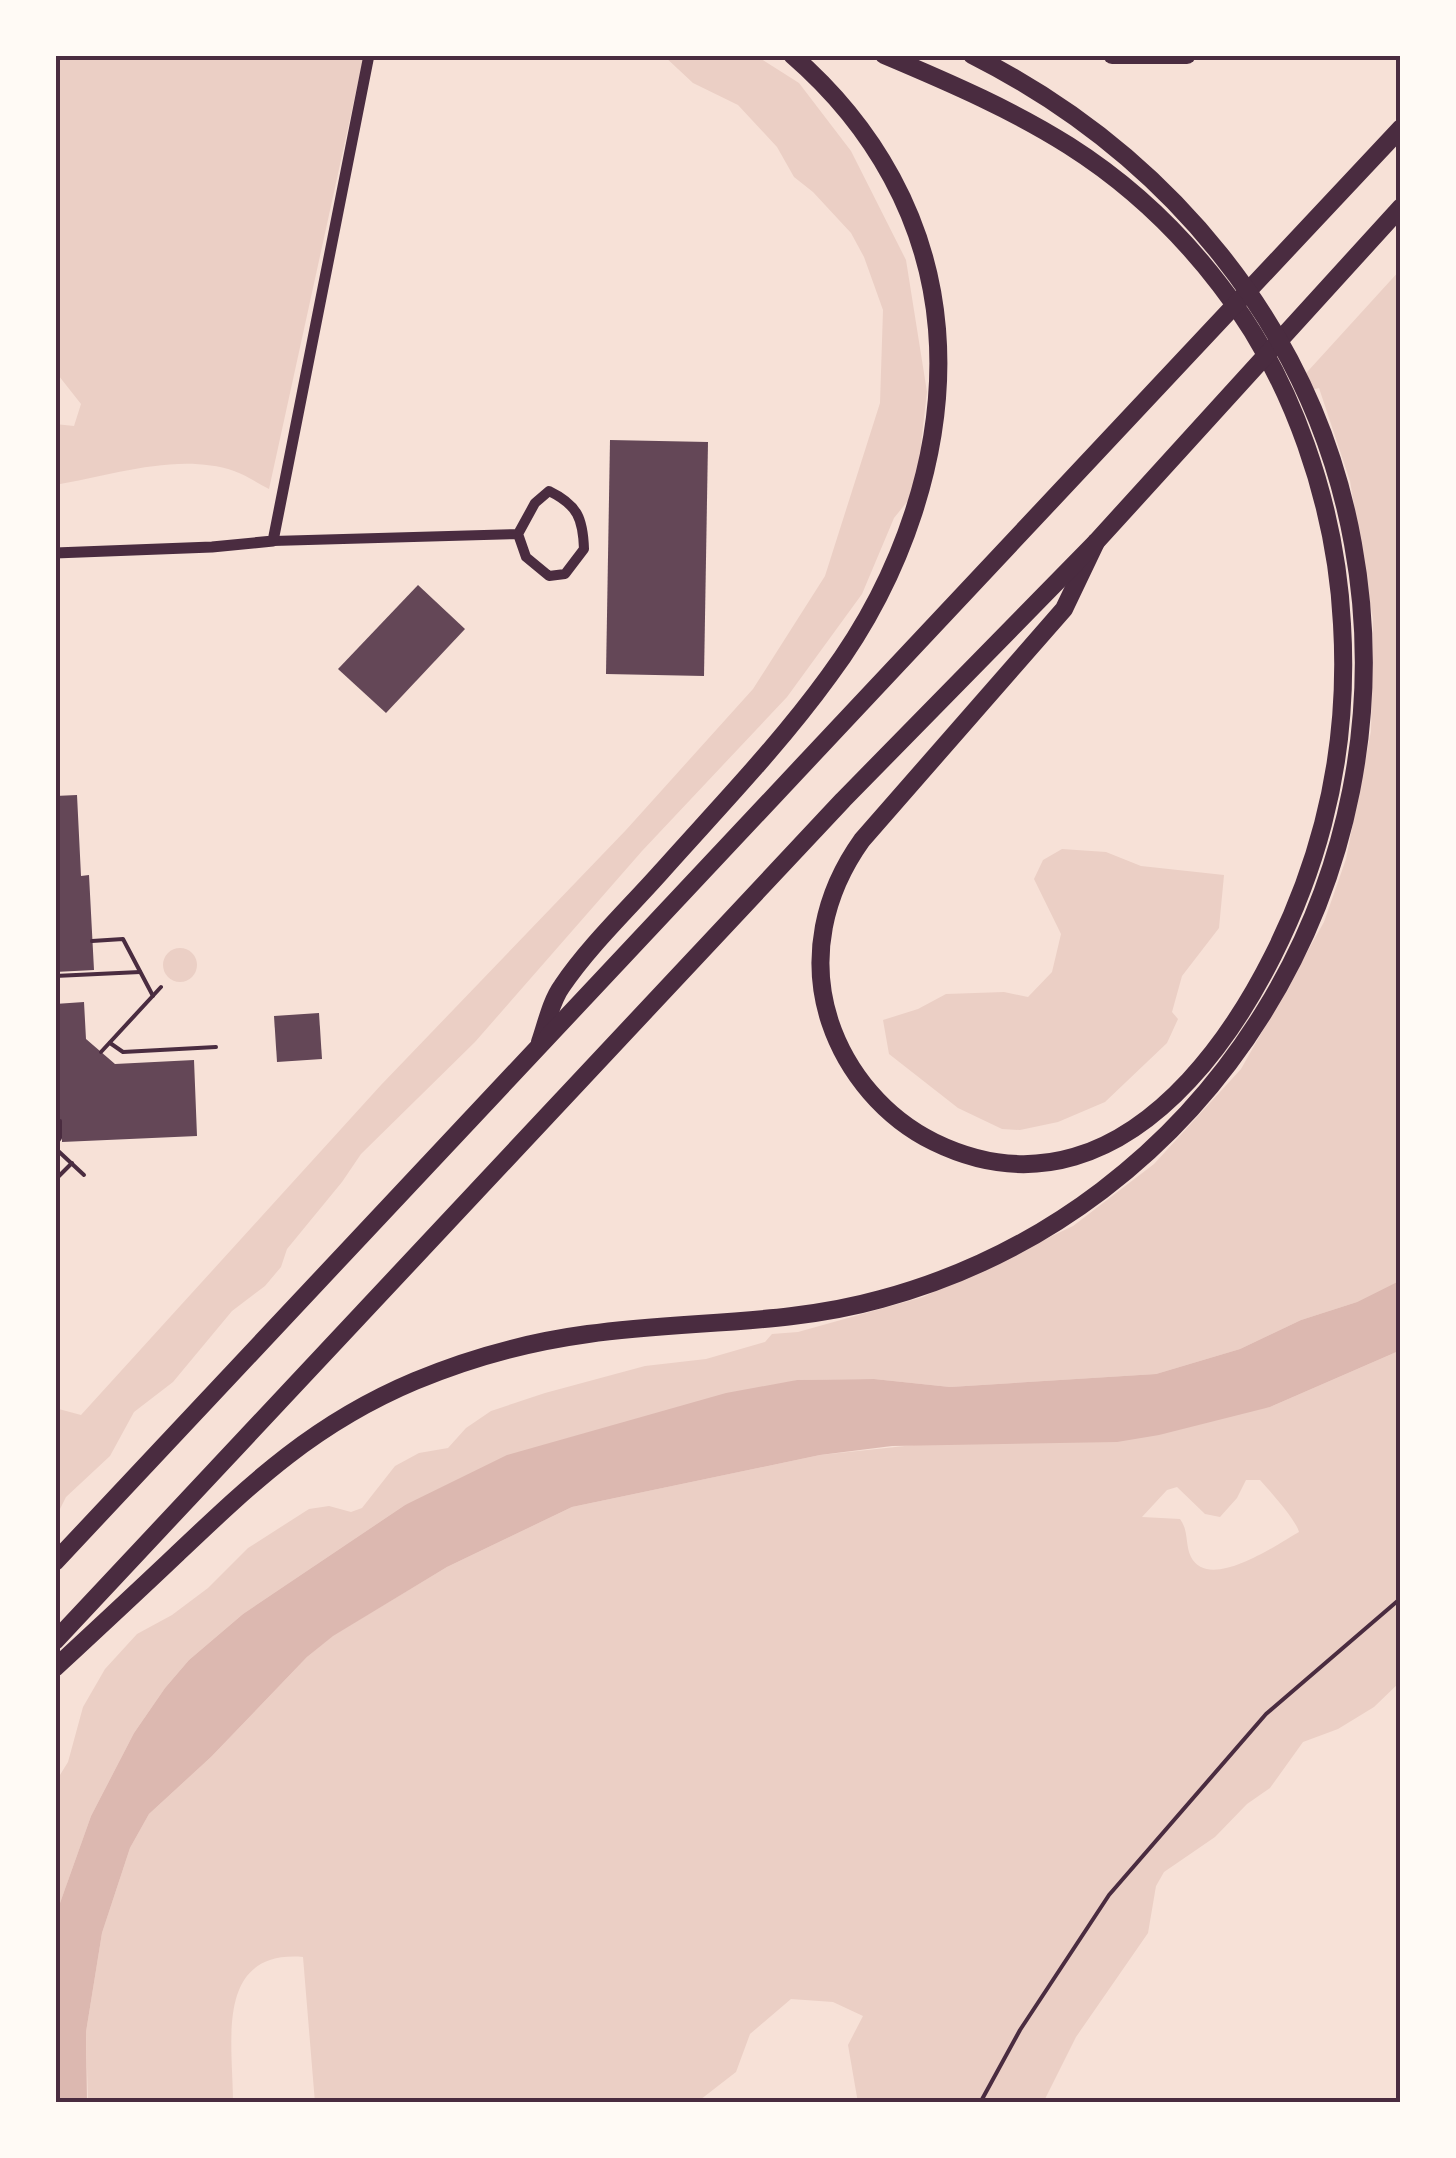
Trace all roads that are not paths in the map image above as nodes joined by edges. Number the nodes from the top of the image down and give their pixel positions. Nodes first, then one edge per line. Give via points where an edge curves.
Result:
1 (368, 55) edge
2 (792, 55) edge
3 (884, 55) edge
4 (972, 55) edge
5 (1112, 55) edge
6 (1187, 55) edge
7 (1401, 128) edge
8 (1401, 207) edge
9 (518, 534) junction
10 (272, 542) junction
11 (1096, 542) junction
12 (55, 553) edge
13 (536, 1052) junction
14 (55, 1562) edge
15 (55, 1640) edge
16 (55, 1668) edge

1 - 10 street
2 - 13 highway via 868,136 918,238 938,346 927,463 896,558 848,649 560,988
3 - 11 highway via 1028,120 1093,159 1206,266 1259,344 1300,431 1335,559 1342,624 1336,760 1323,825 1274,955 1233,1022 1187,1082 1122,1138 1078,1156 988,1160 924,1137 860,1080 824,1003 823,926 851,856 1064,608
4 - 16 highway via 1048,98 1162,188 1220,252 1273,328 1318,422 1344,502 1361,594 1364,696 1358,762 1335,861 1292,965 1240,1047 1176,1126 1060,1220 918,1288 801,1316 564,1338 475,1359 384,1395 267,1469
5 - 6 highway
7 - 13 highway
8 - 11 highway
9 - 9 street via 526,557 549,576 565,574 584,548 583,521 549,491
9 - 10 street
10 - 12 street
11 - 15 highway via 842,800
13 - 14 highway

